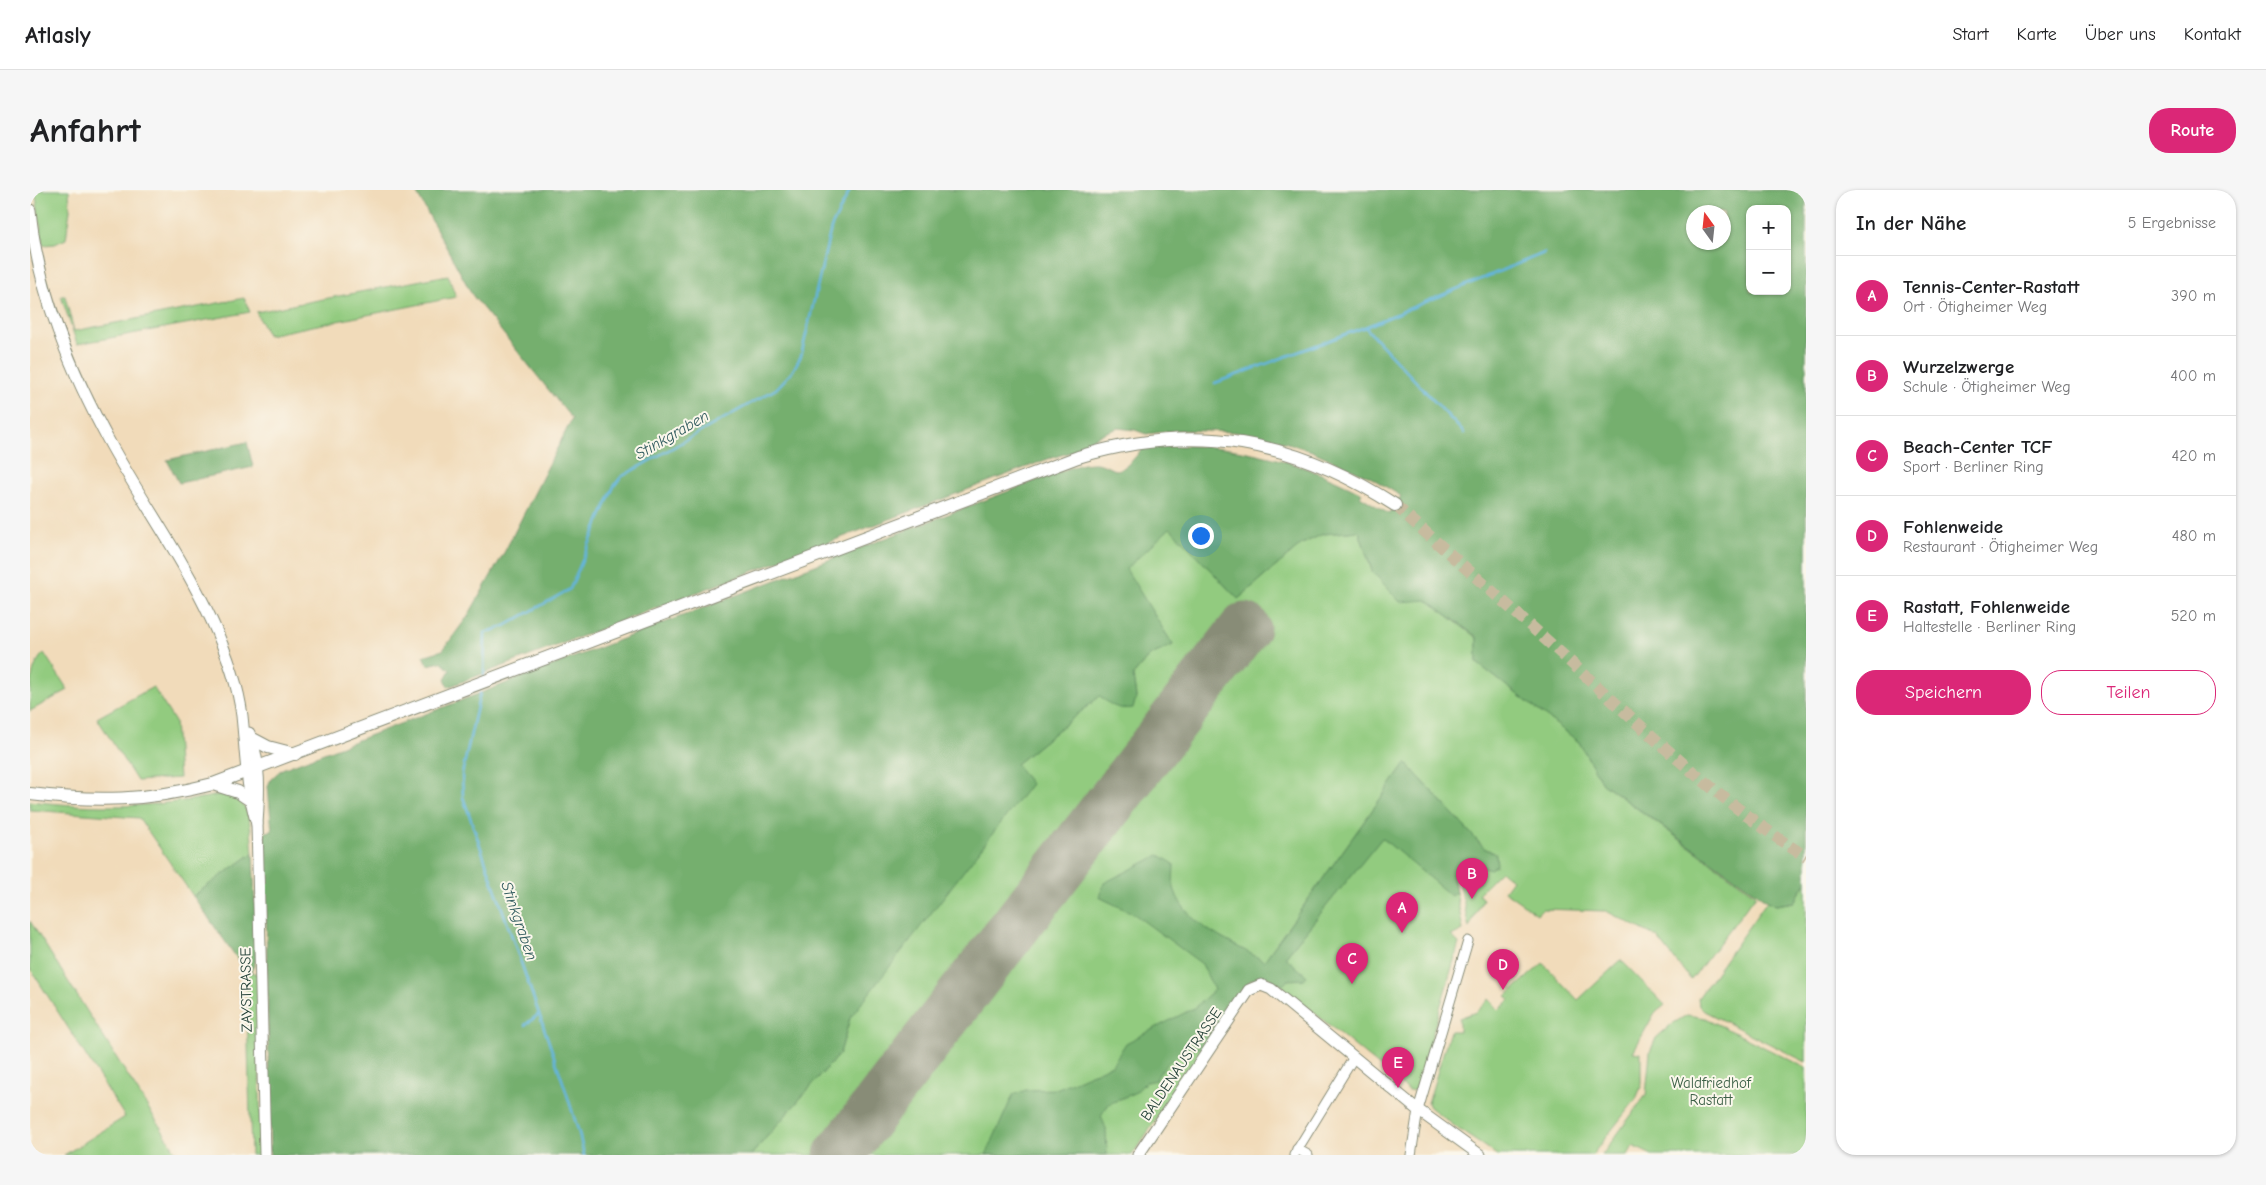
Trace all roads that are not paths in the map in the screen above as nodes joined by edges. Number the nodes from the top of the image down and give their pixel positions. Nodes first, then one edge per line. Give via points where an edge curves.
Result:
1 (30, 210) edge
2 (1395, 505) tunnel mouth
3 (242, 715) junction
4 (251, 738) junction
5 (295, 754) junction
6 (251, 770) junction
7 (213, 784) junction
8 (30, 794) edge
9 (250, 800) junction
10 (257, 824) junction
11 (1468, 941) dead end
12 (1354, 1057) junction
13 (1418, 1110) junction
14 (1296, 1152) edge
15 (265, 1155) edge
16 (1138, 1155) edge
17 (1308, 1155) edge
18 (1411, 1155) edge
19 (1480, 1155) edge

1 - 3 street via 46,292 72,366 111,444 210,618 231,672
2 - 5 main road via 1328,467 1265,447 1190,439 1154,440 1104,449
3 - 4 street
3 - 6 street
4 - 5 main road via 268,747
4 - 6 street
5 - 6 main road
6 - 7 main road
6 - 9 street, ZAYSTRASSE
6 - 10 street, ZAYSTRASSE
7 - 8 main road via 151,798 118,800
7 - 9 main road via 238,792
9 - 10 street, ZAYSTRASSE
10 - 15 street, ZAYSTRASSE
11 - 13 street
12 - 13 street
12 - 14 street
12 - 16 street, BALDENAUSTRASSE via 1271,989 1261,985 1249,990
13 - 18 street
13 - 19 street
14 - 17 street

